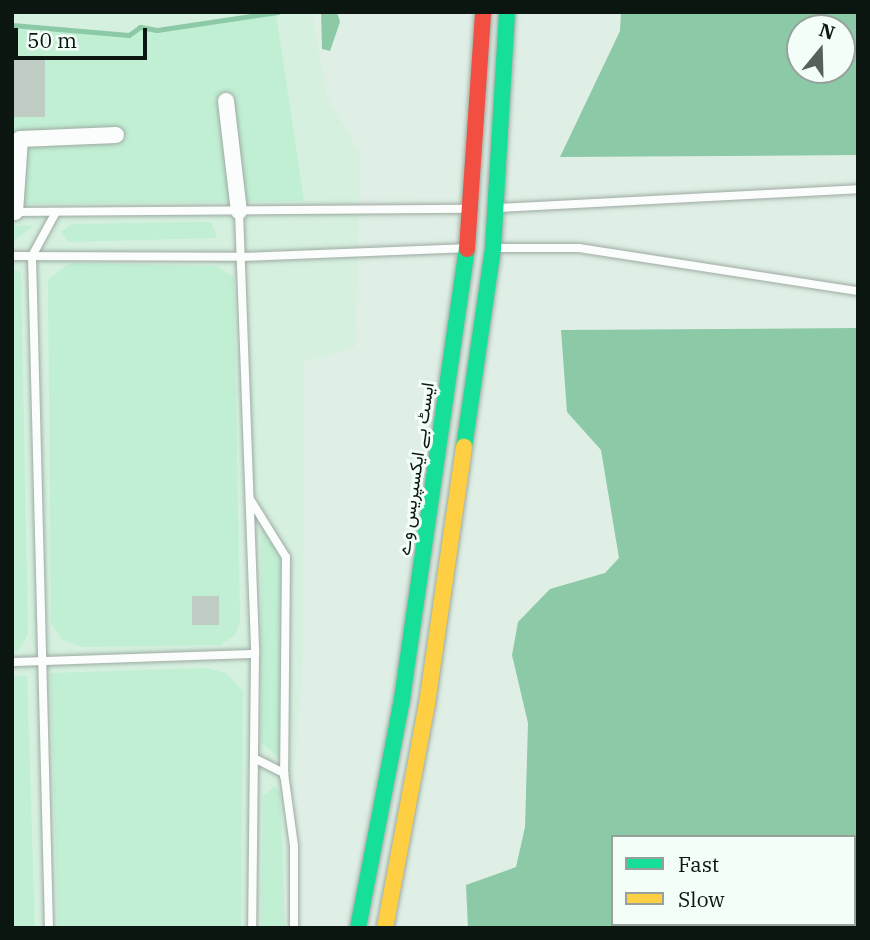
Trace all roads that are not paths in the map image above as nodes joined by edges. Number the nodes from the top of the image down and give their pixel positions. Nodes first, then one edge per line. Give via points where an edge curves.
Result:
1 (483, 12) edge
2 (508, 12) edge
3 (226, 100) dead end
4 (116, 135) dead end
5 (858, 189) edge
6 (494, 208) junction
7 (470, 209) junction
8 (239, 211) junction
9 (14, 212) edge
10 (56, 212) junction
11 (467, 248) junction
12 (493, 248) junction
13 (12, 256) edge
14 (32, 256) junction
15 (243, 257) junction
16 (858, 291) edge
17 (250, 499) junction
18 (255, 654) junction
19 (39, 661) junction
20 (12, 662) edge
21 (254, 758) junction
22 (284, 776) junction
23 (49, 928) edge
24 (252, 928) edge
25 (294, 928) edge
26 (358, 928) edge
27 (385, 928) edge

1 - 7 main road, ایسٹ بے ایکسپریس وے
2 - 6 main road
3 - 8 street
4 - 9 street via 20,139
5 - 6 lane
6 - 7 lane
6 - 12 main road
7 - 8 lane
7 - 11 main road, ایسٹ بے ایکسپریس وے
8 - 10 lane
8 - 15 lane
9 - 10 lane
10 - 14 lane
11 - 12 lane
11 - 15 lane
11 - 26 main road, ایسٹ بے ایکسپریس وے via 402,699
12 - 16 lane via 579,248
12 - 27 main road via 427,705
13 - 14 lane
14 - 15 lane
14 - 19 lane
15 - 17 lane
17 - 18 lane
17 - 22 lane via 286,557
18 - 19 lane
18 - 21 lane
19 - 20 lane
19 - 23 lane
21 - 22 lane
21 - 24 lane
22 - 25 lane via 294,846

